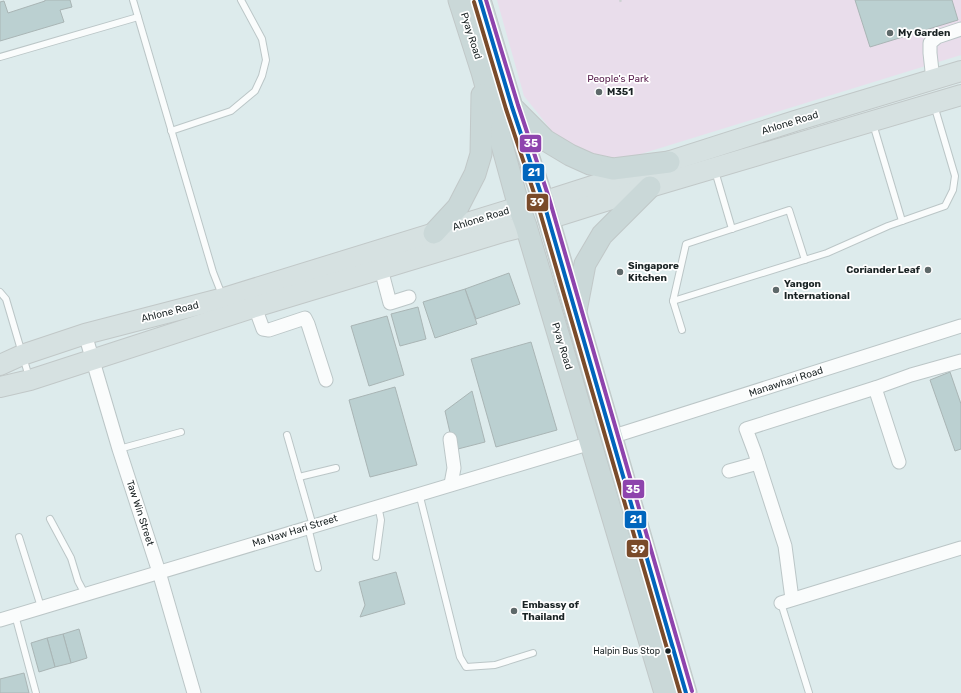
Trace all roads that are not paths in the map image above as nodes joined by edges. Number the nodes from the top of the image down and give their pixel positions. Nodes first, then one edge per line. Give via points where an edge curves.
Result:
1 (133, 0) edge
2 (241, 0) edge
3 (459, 0) edge
4 (480, 0) edge
5 (138, 17) junction
6 (961, 29) edge
7 (0, 57) edge
8 (961, 71) edge
9 (482, 72) junction
10 (933, 80) junction
11 (961, 95) edge
12 (934, 104) junction
13 (512, 108) junction
14 (872, 122) junction
15 (171, 131) junction
16 (707, 149) junction
17 (669, 162) junction
18 (714, 168) junction
19 (650, 187) junction
20 (545, 210) junction
21 (523, 216) junction
22 (902, 221) junction
23 (732, 229) junction
24 (434, 233) junction
25 (805, 260) junction
26 (381, 269) junction
27 (0, 292) edge
28 (409, 297) dead end
29 (673, 301) junction
30 (226, 307) junction
31 (256, 307) junction
32 (576, 313) junction
33 (961, 326) edge
34 (682, 330) dead end
35 (85, 334) junction
36 (22, 355) junction
37 (92, 360) junction
38 (961, 361) edge
39 (0, 365) edge
40 (30, 380) junction
41 (326, 380) dead end
42 (0, 387) edge
43 (875, 388) junction
44 (181, 432) dead end
45 (287, 435) dead end
46 (611, 437) junction
47 (450, 439) dead end
48 (591, 443) junction
49 (119, 449) junction
50 (899, 462) dead end
51 (758, 463) junction
52 (336, 468) dead end
53 (729, 471) dead end
54 (299, 477) junction
55 (451, 484) junction
56 (419, 493) junction
57 (378, 506) junction
58 (50, 519) dead end
59 (311, 526) junction
60 (19, 537) dead end
61 (961, 548) edge
62 (376, 557) dead end
63 (318, 568) dead end
64 (159, 572) junction
65 (84, 594) junction
66 (787, 601) junction
67 (41, 607) junction
68 (15, 615) junction
69 (0, 620) edge
70 (533, 653) dead end
71 (36, 693) edge
72 (194, 693) edge
73 (665, 693) edge
74 (686, 693) edge
75 (810, 693) edge

1 - 5 lane
2 - 15 lane via 262,39 266,60 255,91 231,111
3 - 9 highway, Pyay Road
4 - 13 highway, Pyay Road
5 - 7 lane
5 - 15 lane
6 - 10 street via 938,37 930,43
8 - 10 main road, Ahlone Road
9 - 21 highway, Pyay Road
9 - 24 highway via 481,154 475,174 458,207
10 - 16 main road, Ahlone Road
11 - 12 main road, Ahlone Road
12 - 14 main road, Ahlone Road
12 - 22 lane via 955,176 953,190 945,206
13 - 17 highway via 545,140 590,164 613,169
13 - 20 highway, Pyay Road
14 - 18 main road, Ahlone Road
14 - 22 lane
15 - 30 lane
16 - 17 main road, Ahlone Road
16 - 18 main road
17 - 20 main road, Ahlone Road
18 - 19 main road, Ahlone Road
18 - 23 lane
19 - 20 main road, Ahlone Road
19 - 32 highway via 602,235 585,264
20 - 21 highway, Ahlone Road
20 - 32 highway, Pyay Road
21 - 24 main road, Ahlone Road
21 - 26 main road, Ahlone Road via 506,231
21 - 48 highway, Pyay Road
22 - 25 lane
23 - 25 lane via 789,210
23 - 29 lane via 686,244
24 - 30 main road, Ahlone Road
25 - 29 lane
26 - 28 street via 390,303
26 - 31 main road, Ahlone Road
27 - 36 lane via 6,300
29 - 34 lane
30 - 31 main road, Ahlone Road
30 - 35 main road, Ahlone Road
30 - 37 main road, Ahlone Road
31 - 41 street via 263,329 269,330 305,318
32 - 46 highway, Pyay Road
33 - 46 street, Manawhari Road
35 - 36 main road, Ahlone Road
35 - 37 street, Taw Win Street
36 - 39 main road, Ahlone Road
36 - 40 lane
37 - 40 main road, Ahlone Road
37 - 49 street, Taw Win Street
38 - 43 street
40 - 42 main road, Ahlone Road
43 - 50 street
43 - 51 street via 746,429
44 - 49 lane
45 - 54 lane
46 - 74 highway, Pyay Road
47 - 55 street via 454,468
48 - 55 street, Ma Naw Hari Street
48 - 73 highway, Pyay Road
49 - 64 street, Taw Win Street
51 - 53 street
51 - 66 street via 785,546
52 - 54 lane
54 - 59 lane
55 - 56 street, Ma Naw Hari Street
56 - 57 street, Ma Naw Hari Street
56 - 70 lane via 460,657 466,667 495,665
57 - 59 street, Ma Naw Hari Street
57 - 62 lane via 381,520
58 - 65 lane via 71,558
59 - 63 lane
59 - 64 street, Ma Naw Hari Street
60 - 67 lane
61 - 66 street
64 - 65 street, Ma Naw Hari Street
64 - 72 street, Taw Win Street
65 - 67 street, Ma Naw Hari Street
66 - 75 lane
67 - 68 street, Ma Naw Hari Street
68 - 69 street, Ma Naw Hari Street
68 - 71 lane

